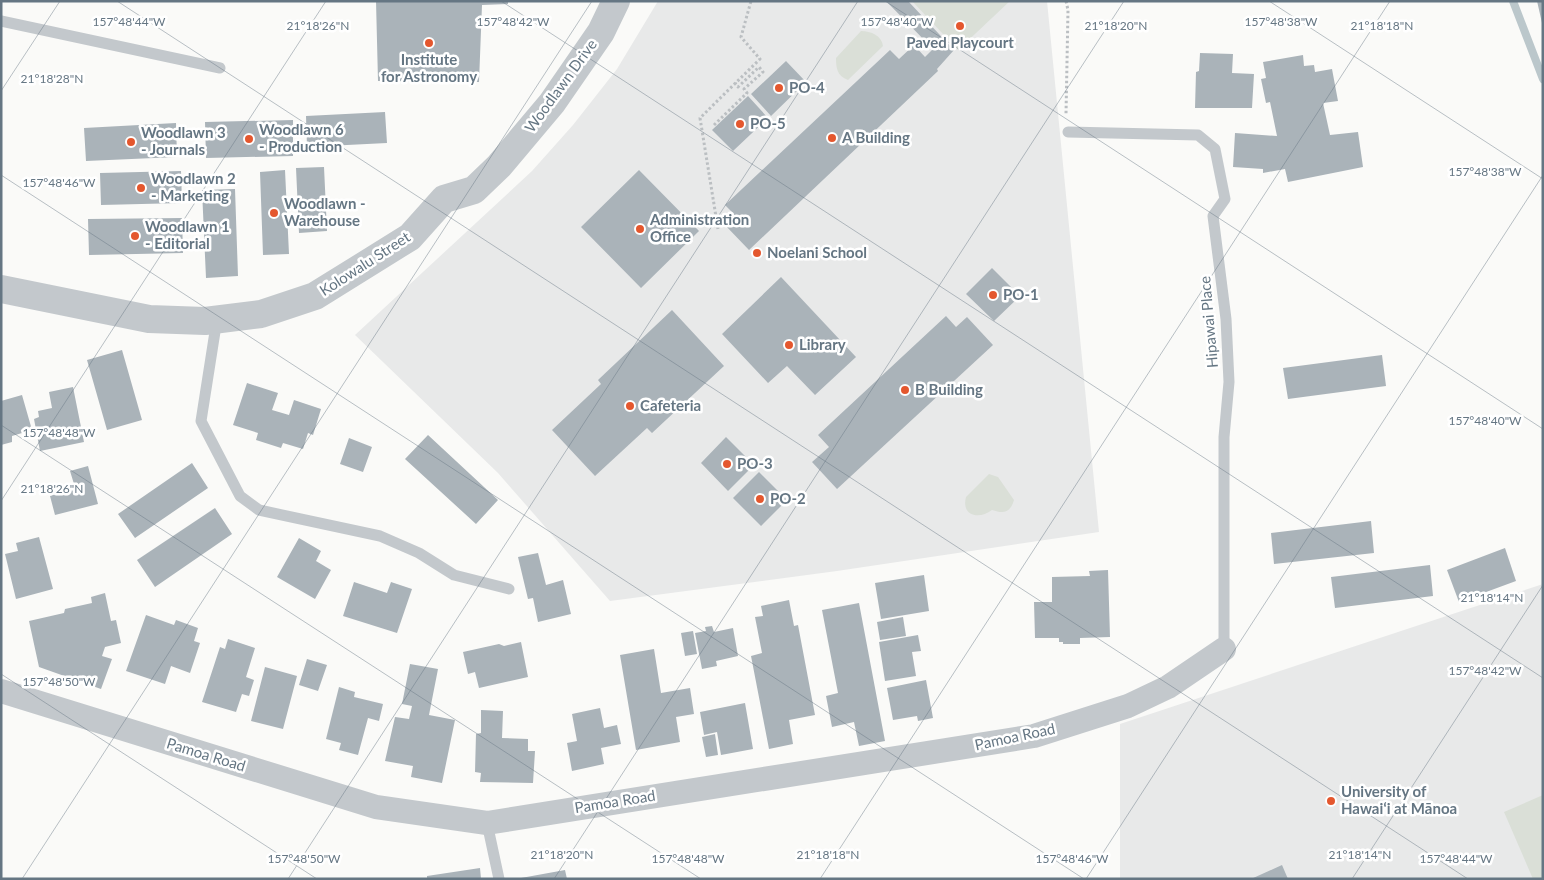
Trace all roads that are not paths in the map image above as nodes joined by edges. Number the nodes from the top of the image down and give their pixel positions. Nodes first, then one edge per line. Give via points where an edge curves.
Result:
1 (616, 1) edge
2 (1, 21) edge
3 (220, 68) dead end
4 (1068, 132) road end
5 (500, 166) joint
6 (1, 289) edge
7 (216, 319) junction
8 (509, 589) dead end
9 (1224, 648) joint
10 (1, 691) edge
11 (487, 823) junction
12 (499, 879) edge

1 - 5 street, Woodlawn Drive via 601,32 552,103
2 - 3 lane
4 - 9 lane, Hipawai Place via 1198,135 1215,149 1224,199 1213,216 1226,319 1229,382 1224,437
5 - 7 street, Kolowalu Street via 474,190 444,199 410,236 316,296 261,314
6 - 7 street, Kolowalu Street via 149,319
7 - 8 lane via 200,421 240,496 259,510 380,536 419,553 454,575
9 - 11 street, Pamoa Road via 1168,687 1128,706 1034,736
10 - 11 street, Pamoa Road via 376,807
11 - 12 lane

